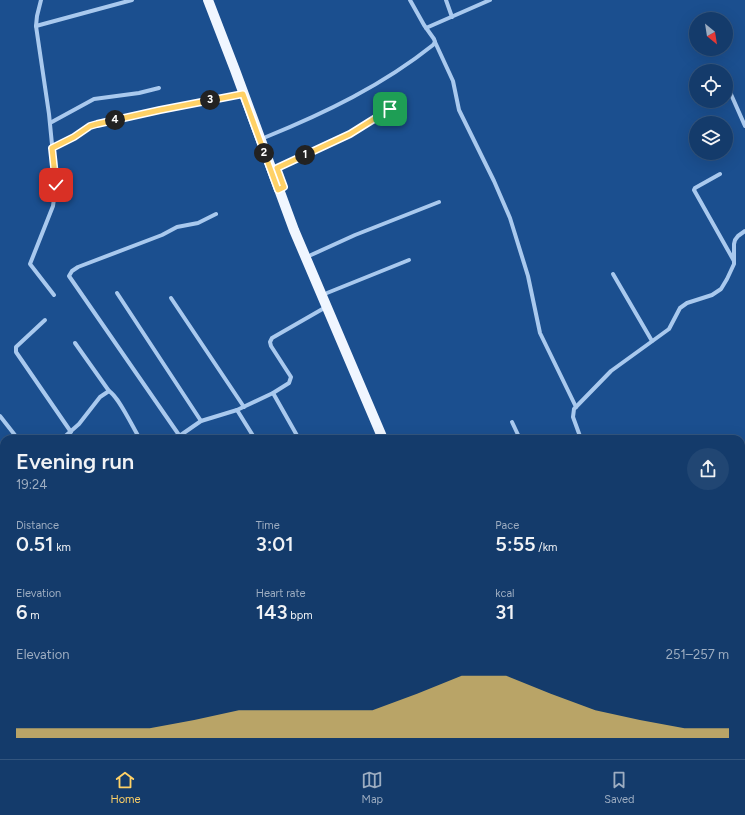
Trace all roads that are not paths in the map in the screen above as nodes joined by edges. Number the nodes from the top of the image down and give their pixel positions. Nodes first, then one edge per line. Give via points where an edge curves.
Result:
1 (41, 0) edge
2 (132, 0) edge
3 (208, 0) edge
4 (214, 0) edge
5 (410, 0) edge
6 (446, 0) edge
7 (490, 0) edge
8 (452, 17) junction
9 (36, 26) junction
10 (426, 28) junction
11 (435, 42) junction
12 (159, 88) dead end
13 (243, 94) junction
14 (733, 99) edge
15 (390, 109) dead end
16 (50, 123) junction
17 (745, 126) edge
18 (266, 137) junction
19 (52, 148) junction
20 (277, 168) junction
21 (720, 174) dead end
22 (281, 188) junction
23 (439, 202) dead end
24 (216, 214) dead end
25 (745, 232) edge
26 (311, 255) junction
27 (409, 260) dead end
28 (734, 261) junction
29 (613, 274) dead end
30 (117, 293) dead end
31 (327, 293) junction
32 (54, 295) dead end
33 (171, 298) dead end
34 (326, 307) junction
35 (45, 320) dead end
36 (652, 341) junction
37 (75, 343) dead end
38 (109, 391) junction
39 (273, 393) junction
40 (244, 407) junction
41 (576, 407) junction
42 (238, 410) junction
43 (0, 416) edge
44 (201, 421) junction
45 (512, 422) dead end
46 (71, 432) junction
47 (15, 435) edge
48 (67, 435) edge
49 (138, 435) edge
50 (179, 435) joint
51 (253, 435) edge
52 (297, 435) edge
53 (381, 435) edge
54 (388, 435) edge
55 (518, 435) edge
56 (580, 435) edge

1 - 9 street
2 - 9 street
3 - 13 main road
4 - 18 main road
5 - 10 street
6 - 8 street
7 - 8 street
8 - 10 street
9 - 16 street
10 - 11 street
11 - 18 street via 360,94 304,122
11 - 41 street via 453,81 458,110 510,218 528,276 540,333
12 - 16 street via 94,99
13 - 19 street via 97,124
13 - 22 main road
14 - 17 street
15 - 20 street via 350,134
16 - 19 street
18 - 20 main road
19 - 32 street via 56,185 53,206 30,264
20 - 22 main road
21 - 28 street via 694,189
22 - 26 main road
22 - 34 main road via 294,230
23 - 26 street
24 - 50 street via 198,223 177,226 69,273 70,280
25 - 28 street via 735,240
26 - 31 main road
27 - 31 street
28 - 36 street via 721,289 680,308 670,328
29 - 36 street
30 - 44 street
31 - 54 main road
33 - 40 street
34 - 39 street via 272,338 271,346 291,377 289,383
34 - 53 main road
35 - 46 street via 16,347 16,352
36 - 41 street via 611,371
37 - 38 street
38 - 46 street via 100,397
38 - 49 street via 119,402
39 - 40 street
39 - 52 street
40 - 42 street
41 - 56 street via 573,417
42 - 44 street
42 - 51 street
43 - 47 street
44 - 50 street
45 - 55 street
46 - 48 street

